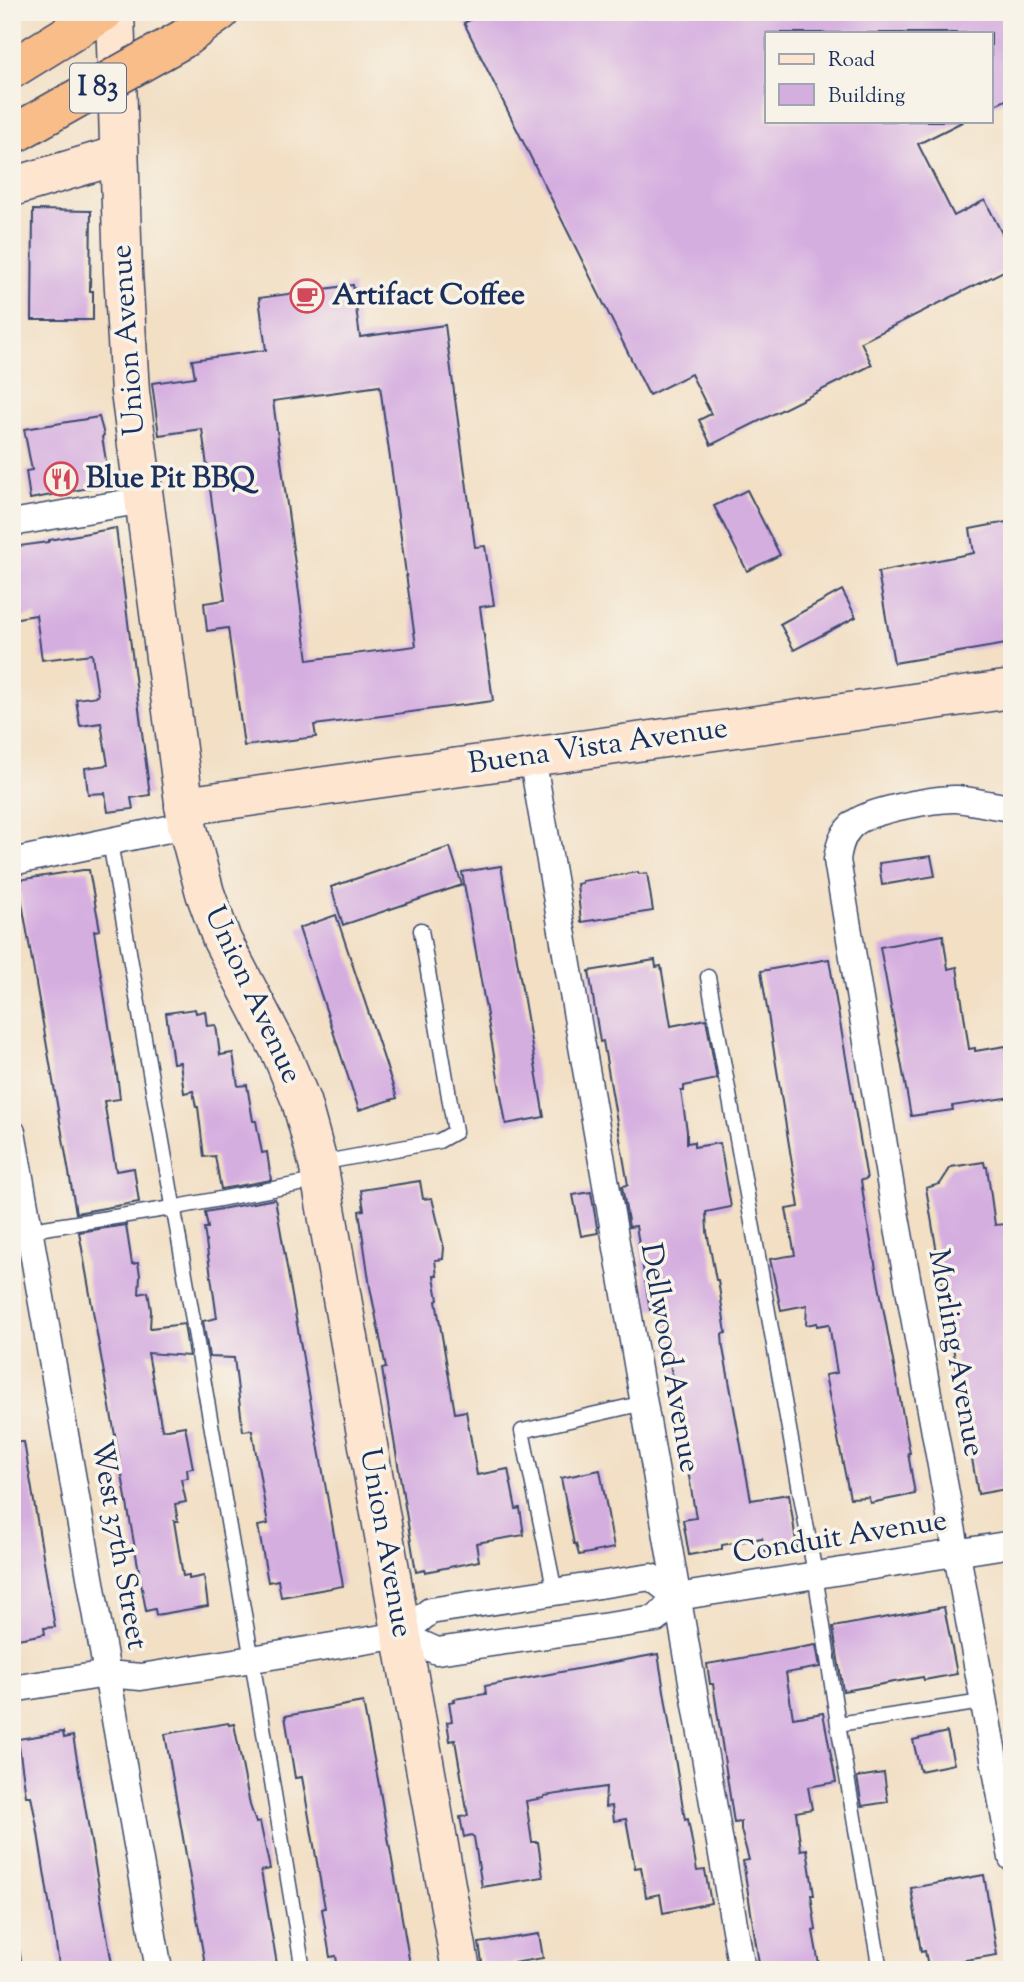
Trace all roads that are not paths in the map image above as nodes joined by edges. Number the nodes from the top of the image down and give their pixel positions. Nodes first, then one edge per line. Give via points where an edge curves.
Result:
1 (104, 12) edge
2 (115, 12) edge
3 (220, 12) edge
4 (12, 69) edge
5 (12, 135) edge
6 (119, 155) junction
7 (12, 187) edge
8 (143, 500) junction
9 (12, 523) edge
10 (1012, 688) edge
11 (532, 757) junction
12 (1012, 808) edge
13 (186, 815) junction
14 (110, 842) junction
15 (12, 862) edge
16 (421, 930) dead end
17 (709, 977) dead end
18 (12, 1132) edge
19 (319, 1171) junction
20 (172, 1208) junction
21 (21, 1232) edge
22 (644, 1403) junction
23 (1012, 1544) edge
24 (957, 1555) junction
25 (815, 1574) junction
26 (555, 1592) junction
27 (677, 1597) junction
28 (401, 1635) junction
29 (252, 1660) junction
30 (107, 1674) junction
31 (12, 1689) edge
32 (982, 1702) junction
33 (838, 1724) junction
34 (1012, 1858) edge
35 (12, 1952) edge
36 (15, 1970) edge
37 (159, 1970) edge
38 (303, 1970) edge
39 (461, 1970) edge
40 (742, 1970) edge
41 (880, 1970) edge

1 - 4 highway, I 83
2 - 6 street, Union Avenue
3 - 5 highway, I 83, bridge via 183,39
6 - 7 street
6 - 8 street, Union Avenue via 127,350
8 - 9 street
8 - 13 street, Union Avenue
10 - 11 street, Buena Vista Avenue
11 - 13 street, Buena Vista Avenue
11 - 22 street, Dellwood Avenue
12 - 24 street, Morling Avenue via 944,799 867,816 855,822 840,842 837,860
13 - 14 street, Buena Vista Avenue
13 - 19 street, Union Avenue via 222,940 282,1055 301,1101
14 - 15 street, Buena Vista Avenue
14 - 20 lane
16 - 19 lane via 456,1132 439,1141
17 - 25 lane
18 - 21 street, West 37th Street
19 - 20 lane
19 - 28 street, Union Avenue
20 - 21 lane
20 - 29 lane
21 - 30 street, West 37th Street
22 - 26 lane via 522,1431
22 - 27 street, Dellwood Avenue
23 - 24 street, Conduit Avenue
24 - 25 street, Conduit Avenue
24 - 32 street, Morling Avenue
25 - 27 street, Conduit Avenue
25 - 33 lane
26 - 27 street via 651,1577
26 - 28 street via 430,1611
27 - 28 street via 656,1619 437,1651
27 - 40 street, Dellwood Avenue
28 - 29 street
28 - 39 street, Union Avenue
29 - 30 street via 141,1676
29 - 38 lane
30 - 31 street
30 - 37 street, West 37th Street
32 - 33 lane
32 - 34 street, Morling Avenue
33 - 41 lane
35 - 36 lane

